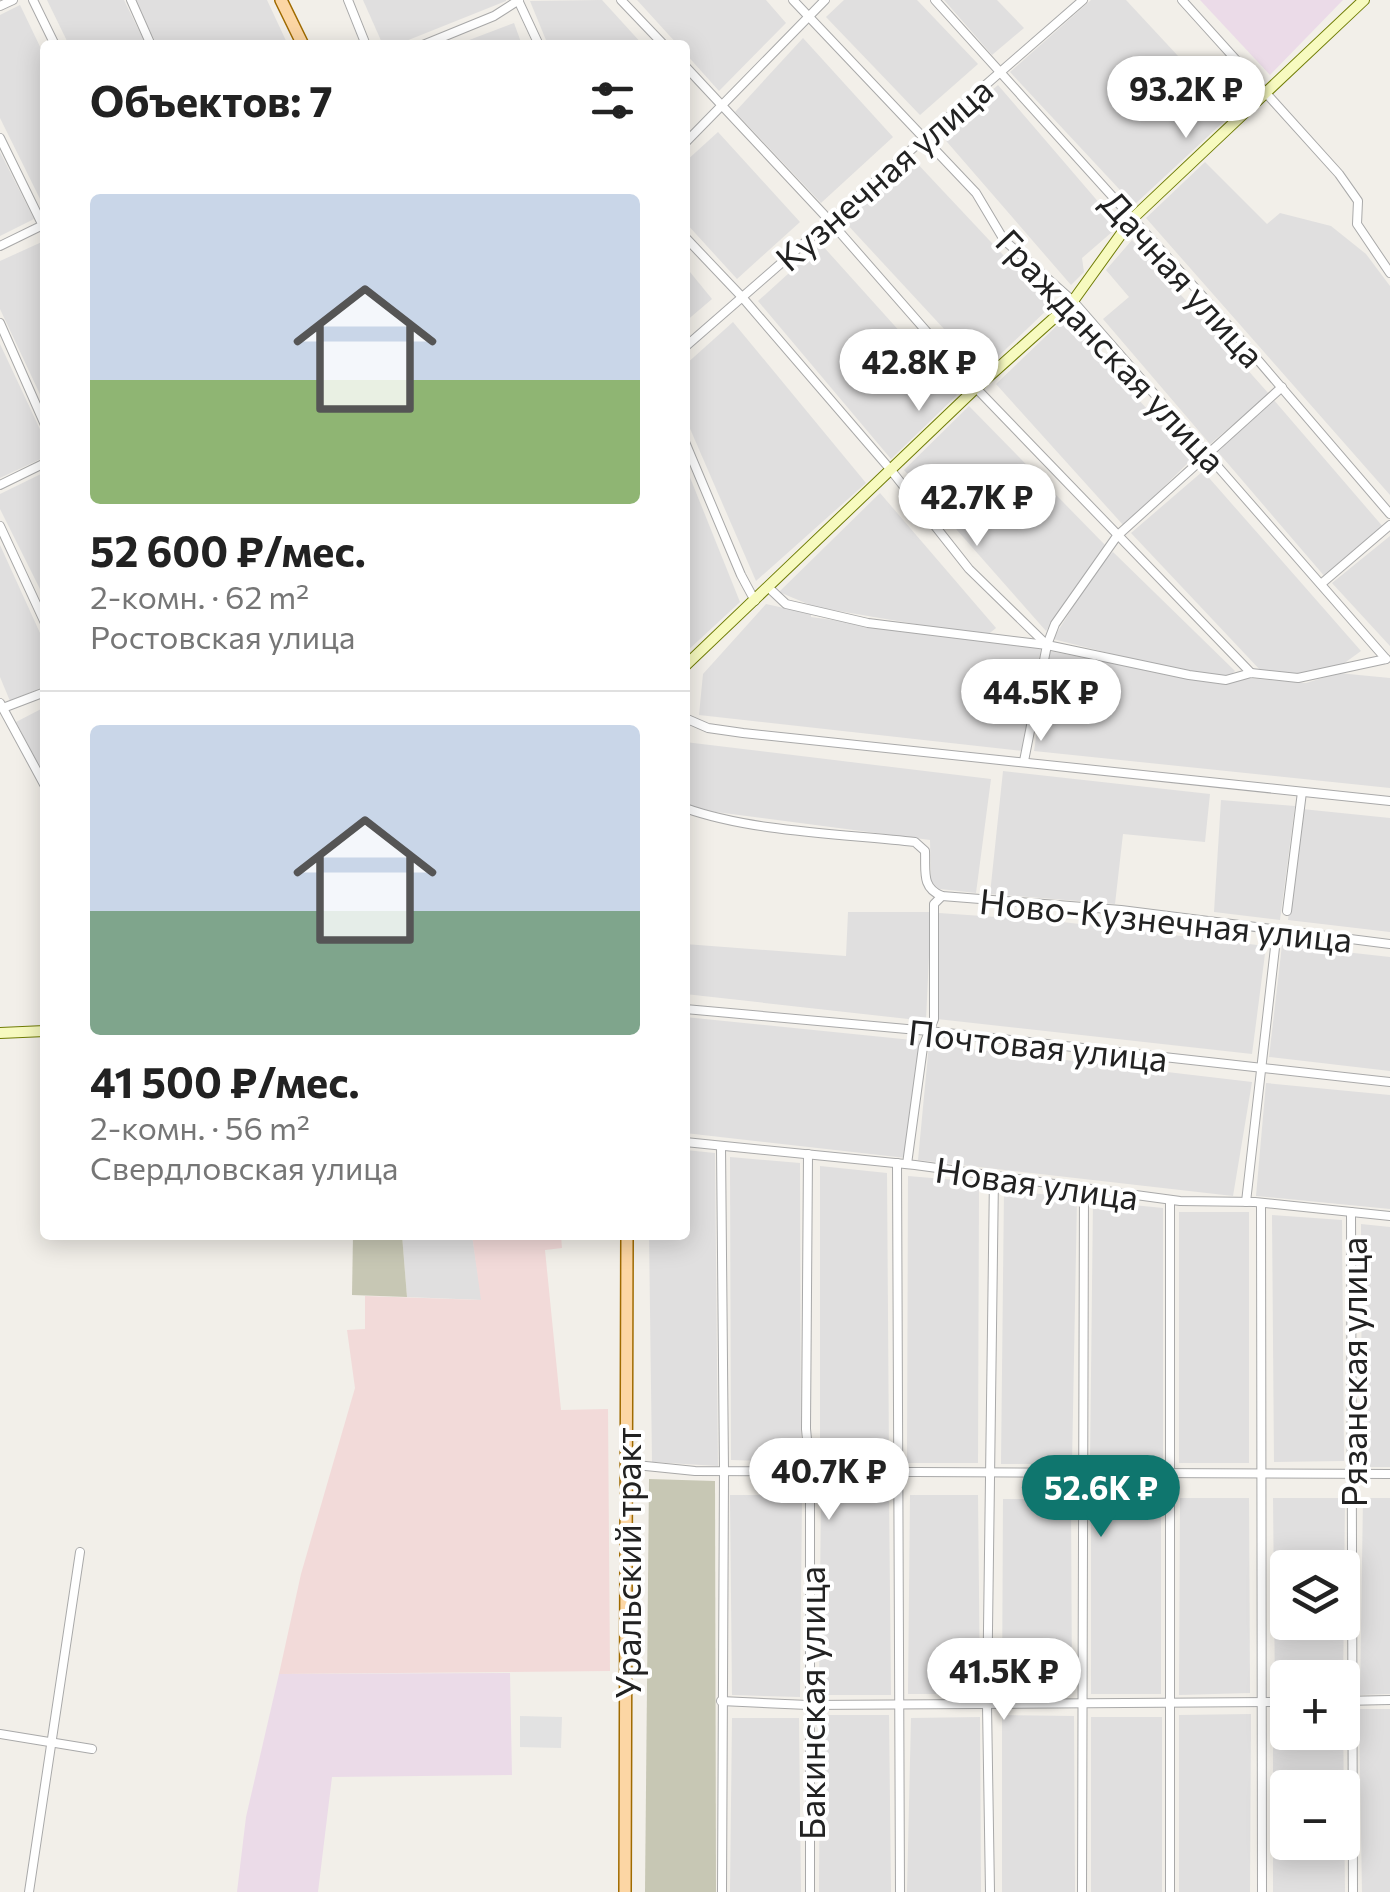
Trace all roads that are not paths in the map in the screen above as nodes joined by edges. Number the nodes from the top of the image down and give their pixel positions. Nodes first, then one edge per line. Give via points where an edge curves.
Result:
1 (13, 0) edge
2 (33, 0) edge
3 (131, 0) edge
4 (281, 0) edge
5 (348, 0) edge
6 (518, 0) edge
7 (620, 0) edge
8 (793, 0) edge
9 (825, 0) edge
10 (935, 0) edge
11 (1082, 0) edge
12 (1182, 0) edge
13 (1364, 0) edge
14 (0, 6) edge
15 (810, 15) junction
16 (53, 40) edge
17 (149, 40) edge
18 (301, 40) edge
19 (364, 40) edge
20 (434, 40) edge
21 (538, 40) edge
22 (659, 40) edge
23 (1000, 70) junction
24 (690, 71) edge
25 (1268, 92) junction
26 (722, 105) junction
27 (924, 136) junction
28 (0, 138) edge
29 (690, 138) edge
30 (40, 219) edge
31 (1132, 219) junction
32 (829, 220) junction
33 (40, 229) edge
34 (690, 241) edge
35 (0, 246) edge
36 (1390, 273) edge
37 (742, 297) junction
38 (1073, 301) junction
39 (0, 323) edge
40 (690, 343) edge
41 (1282, 387) junction
42 (976, 388) junction
43 (40, 413) edge
44 (690, 454) edge
45 (1209, 454) junction
46 (40, 466) edge
47 (890, 469) junction
48 (0, 486) edge
49 (1390, 514) edge
50 (1390, 525) edge
51 (0, 526) edge
52 (1117, 536) junction
53 (1321, 584) junction
54 (769, 588) junction
55 (755, 601) junction
56 (40, 612) edge
57 (1047, 645) junction
58 (1388, 660) edge
59 (690, 661) edge
60 (1251, 673) junction
61 (40, 694) edge
62 (2, 706) edge
63 (690, 720) edge
64 (1024, 761) junction
65 (40, 777) edge
66 (1302, 792) junction
67 (1390, 801) edge
68 (690, 810) edge
69 (942, 896) junction
70 (1287, 911) dead end
71 (1278, 930) junction
72 (1390, 944) edge
73 (690, 1009) edge
74 (40, 1031) edge
75 (929, 1031) junction
76 (0, 1033) edge
77 (1262, 1068) junction
78 (1390, 1082) edge
79 (690, 1143) edge
80 (720, 1146) junction
81 (808, 1154) junction
82 (902, 1164) junction
83 (994, 1176) junction
84 (1084, 1188) junction
85 (1170, 1200) junction
86 (1246, 1202) junction
87 (1261, 1203) junction
88 (1351, 1212) junction
89 (1390, 1216) edge
90 (627, 1240) edge
91 (626, 1464) junction
92 (724, 1471) junction
93 (810, 1471) junction
94 (898, 1471) junction
95 (992, 1472) junction
96 (1083, 1472) junction
97 (1169, 1472) junction
98 (1264, 1473) junction
99 (1354, 1473) junction
100 (1390, 1474) edge
101 (80, 1552) dead end
102 (1353, 1660) edge
103 (1390, 1700) edge
104 (721, 1701) junction
105 (1360, 1701) edge
106 (1263, 1702) junction
107 (1270, 1702) edge
108 (898, 1703) junction
109 (1082, 1703) junction
110 (808, 1704) junction
111 (1171, 1704) junction
112 (987, 1705) junction
113 (0, 1734) edge
114 (52, 1742) junction
115 (92, 1749) dead end
116 (1353, 1750) edge
117 (29, 1892) edge
118 (625, 1892) edge
119 (722, 1892) edge
120 (810, 1892) edge
121 (900, 1892) edge
122 (990, 1892) edge
123 (1082, 1892) edge
124 (1170, 1892) edge
125 (1262, 1892) edge
126 (1352, 1892) edge

1 - 14 street
2 - 16 street
3 - 17 street
4 - 18 main road
5 - 19 street
6 - 20 street
6 - 21 street
7 - 22 street
8 - 15 street, Гражданская улица
9 - 15 street
10 - 23 street, Дачная улица
11 - 23 street, Кузнечная улица
12 - 25 street
13 - 25 main road
15 - 26 street
15 - 27 street, Гражданская улица
23 - 27 street, Кузнечная улица
23 - 31 street, Дачная улица
24 - 26 street
25 - 31 main road
25 - 36 street via 1358,201 1357,224
26 - 29 street
26 - 32 street
27 - 32 street, Кузнечная улица
27 - 38 street, Гражданская улица via 976,194 1004,240
28 - 30 street
31 - 38 main road
31 - 41 street, Дачная улица
32 - 37 street, Кузнечная улица
32 - 42 street
33 - 35 street
34 - 37 street
37 - 40 street, Кузнечная улица
37 - 47 street
38 - 42 main road
38 - 45 street, Гражданская улица
39 - 43 street
41 - 45 street
41 - 49 street, Дачная улица
42 - 47 main road
42 - 52 street
44 - 55 street
45 - 52 street
45 - 53 street, Гражданская улица
46 - 48 street
47 - 54 main road
47 - 57 street via 969,569
50 - 53 street
51 - 56 street
52 - 57 street
52 - 60 street
53 - 58 street, Гражданская улица
54 - 55 main road
54 - 57 street via 786,604 868,623
55 - 59 main road
57 - 60 street via 1226,680
57 - 64 street
58 - 60 street via 1298,678
61 - 62 street
62 - 65 street
63 - 64 street via 743,733
64 - 66 street
66 - 67 street
66 - 70 street
68 - 69 street via 915,842 925,851 926,885
69 - 71 street, Ново-Кузнечная улица
69 - 75 street via 934,904
71 - 72 street, Ново-Кузнечная улица
71 - 77 street
73 - 75 street, Почтовая улица
74 - 76 main road
75 - 77 street, Почтовая улица
75 - 82 street
77 - 78 street, Почтовая улица
77 - 86 street
79 - 80 street, Новая улица
80 - 81 street, Новая улица
80 - 92 street
81 - 82 street, Новая улица
81 - 93 street, Бакинская улица
82 - 83 street, Новая улица
82 - 94 street
83 - 84 street, Новая улица
83 - 95 street
84 - 85 street, Новая улица
84 - 96 street
85 - 86 street, Новая улица
85 - 97 street
86 - 87 street, Новая улица
87 - 88 street, Новая улица
87 - 98 street
88 - 89 street, Новая улица
88 - 99 street, Рязанская улица
90 - 91 main road, Уральский тракт
91 - 92 street
91 - 118 main road, Уральский тракт
92 - 93 street
92 - 104 street
93 - 94 street
93 - 110 street, Бакинская улица
94 - 95 street
94 - 108 street
95 - 96 street
95 - 112 street
96 - 97 street
96 - 109 street
97 - 98 street
97 - 111 street
98 - 99 street
98 - 106 street
99 - 100 street
99 - 102 street, Рязанская улица
101 - 114 street
103 - 105 street
104 - 110 street
104 - 119 street
106 - 107 street
106 - 111 street
106 - 125 street
108 - 110 street
108 - 112 street
108 - 121 street
109 - 111 street
109 - 112 street
109 - 123 street
110 - 120 street, Бакинская улица
111 - 124 street
112 - 122 street
113 - 114 street
114 - 115 street
114 - 117 street
116 - 126 street, Рязанская улица

